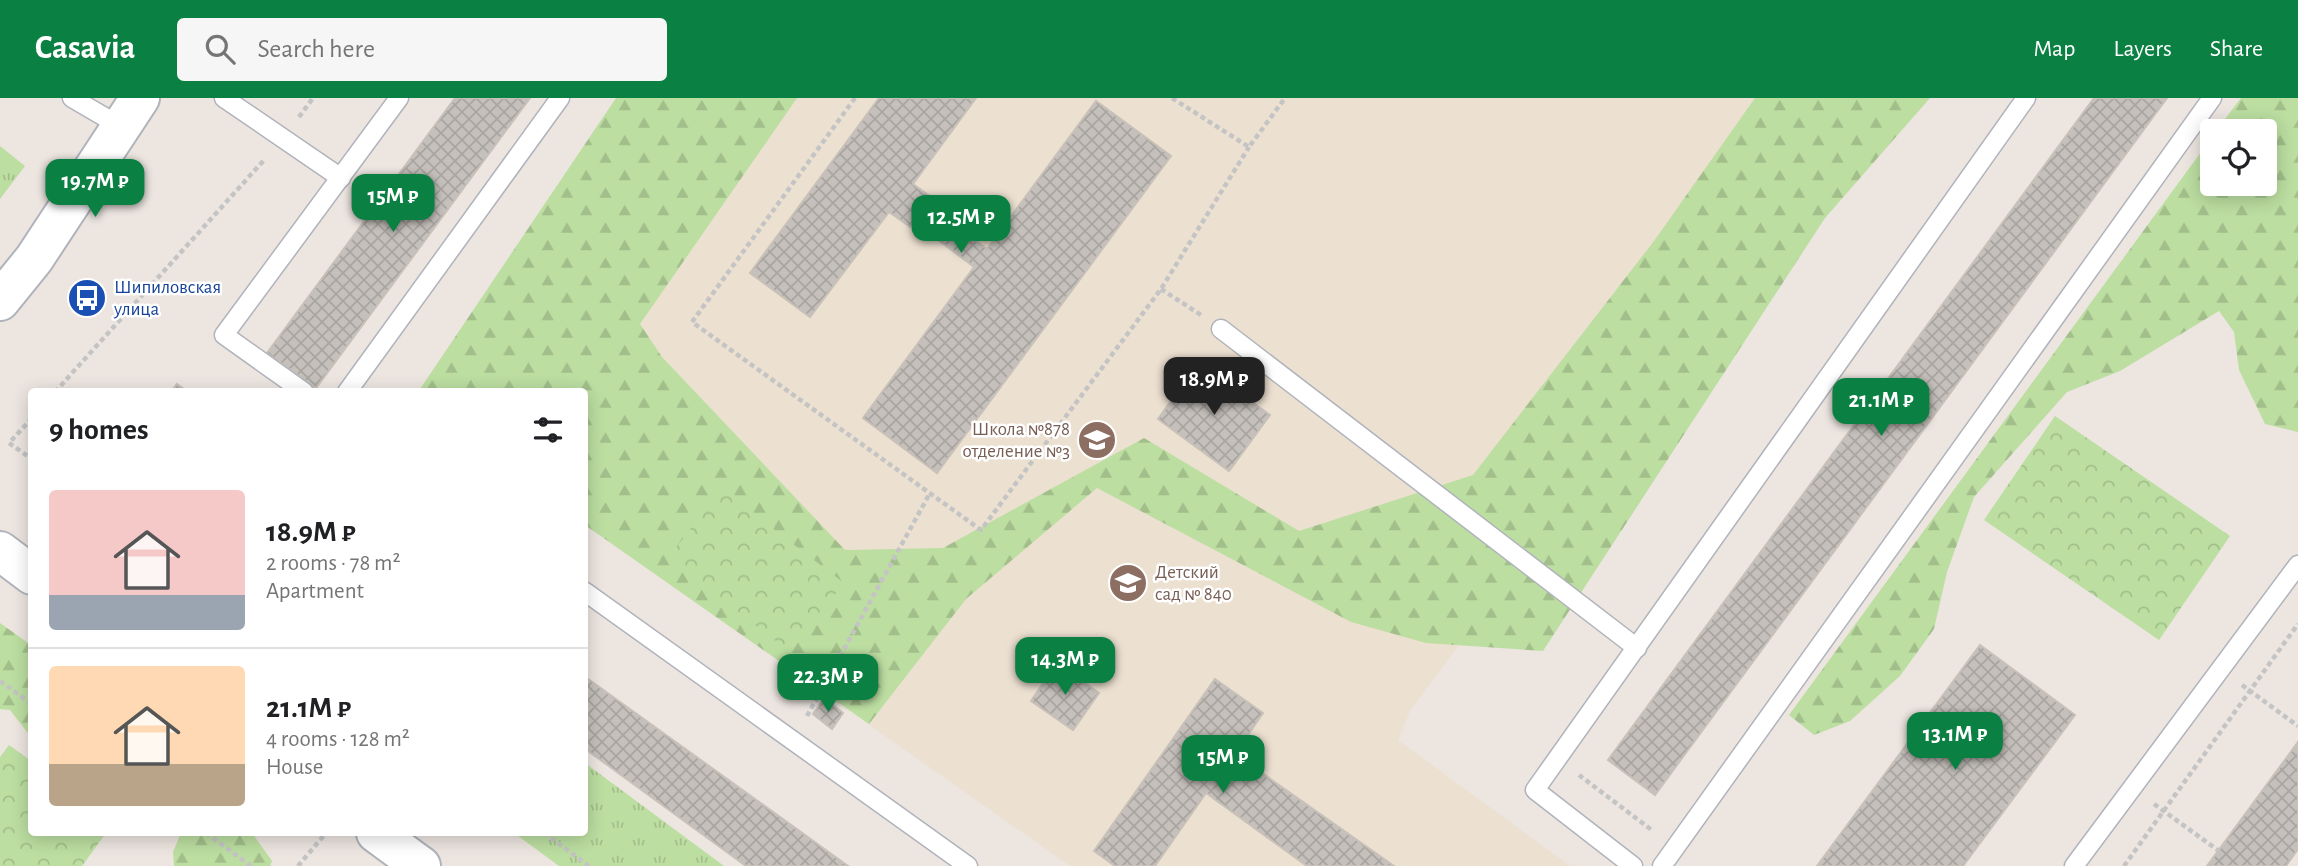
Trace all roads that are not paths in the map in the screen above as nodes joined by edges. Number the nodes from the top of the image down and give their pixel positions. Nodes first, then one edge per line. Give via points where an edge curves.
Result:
1 (72, 98) edge
2 (224, 98) edge
3 (399, 98) edge
4 (560, 98) edge
5 (2026, 98) edge
6 (2212, 98) edge
7 (130, 112) edge
8 (341, 178) junction
9 (0, 301) edge
10 (1221, 329) road end
11 (298, 388) edge
12 (349, 388) edge
13 (0, 551) edge
14 (2298, 565) edge
15 (28, 572) edge
16 (588, 594) edge
17 (1637, 648) junction
18 (380, 836) edge
19 (421, 866) edge
20 (968, 866) edge
21 (1633, 866) edge
22 (1662, 866) edge
23 (2074, 866) edge

1 - 7 lane
2 - 8 lane
3 - 8 lane
4 - 12 lane
5 - 17 lane
6 - 22 lane
7 - 9 main road via 34,259
8 - 11 lane via 224,335
10 - 17 lane
13 - 15 main road
14 - 23 lane
16 - 20 lane
17 - 21 lane via 1535,790
18 - 19 main road

